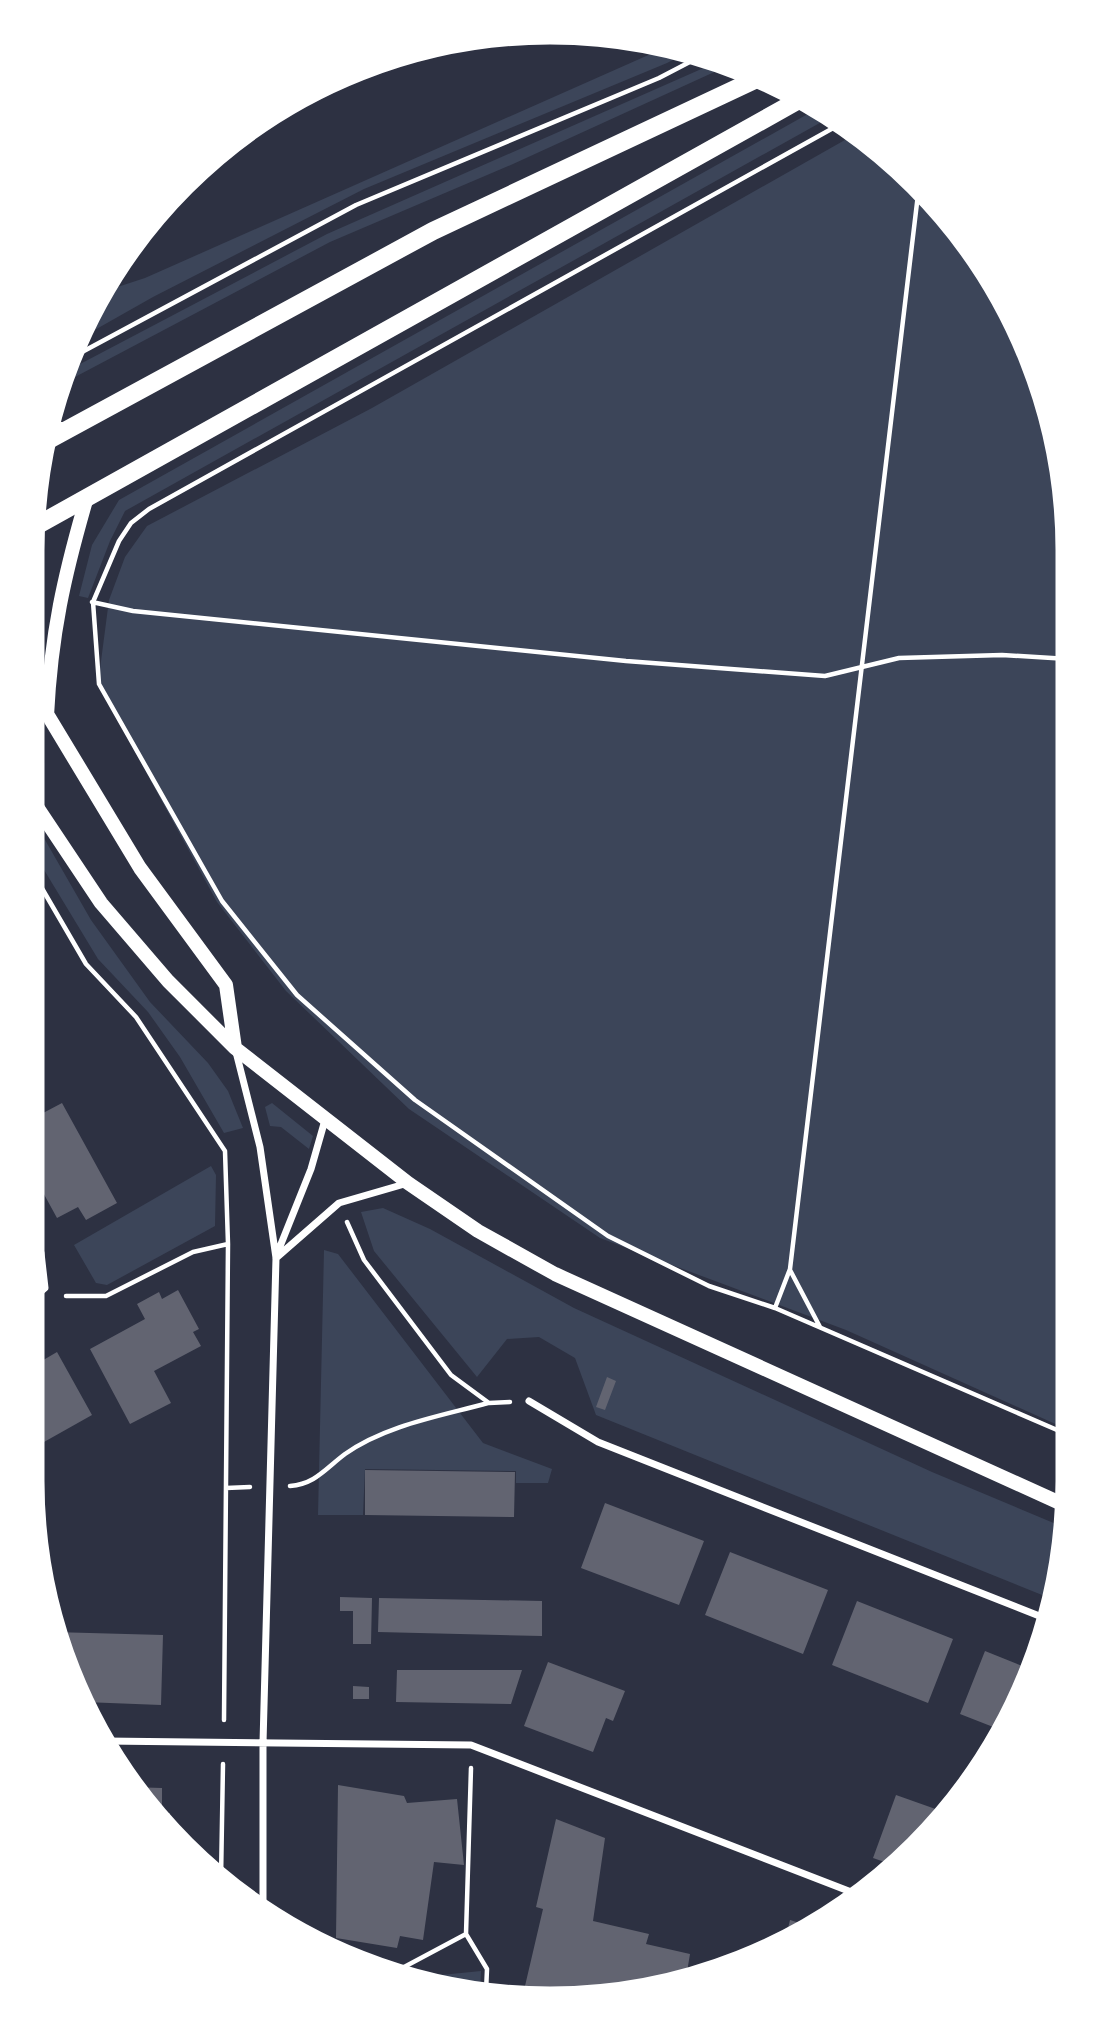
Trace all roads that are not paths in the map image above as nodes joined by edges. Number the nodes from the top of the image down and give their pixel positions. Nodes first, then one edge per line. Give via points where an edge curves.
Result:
1 (751, 82) edge
2 (794, 103) edge
3 (56, 428) edge
4 (70, 428) junction
5 (53, 437) edge
6 (87, 497) junction
7 (41, 523) edge
8 (40, 705) edge
9 (47, 718) junction
10 (40, 812) edge
11 (235, 1048) junction
12 (325, 1119) junction
13 (408, 1183) junction
14 (40, 1252) edge
15 (276, 1258) junction
16 (40, 1292) edge
17 (529, 1401) road end
18 (1059, 1503) edge
19 (1041, 1617) edge
20 (112, 1741) edge
21 (263, 1743) junction
22 (851, 1892) edge
23 (263, 1902) edge

1 - 4 main road via 433,231
2 - 6 main road
3 - 4 street
4 - 5 main road
6 - 7 main road
6 - 9 main road via 60,594 50,652
8 - 9 main road
9 - 11 main road via 140,868 226,985
10 - 11 main road via 101,903 168,981
11 - 12 main road
11 - 15 street via 260,1147
12 - 13 main road
12 - 15 street
13 - 15 street via 339,1203
13 - 18 main road via 478,1231 555,1274
14 - 16 street via 45,1288
15 - 21 street
17 - 19 street via 597,1442
20 - 21 street
21 - 22 street via 471,1745
21 - 23 street

